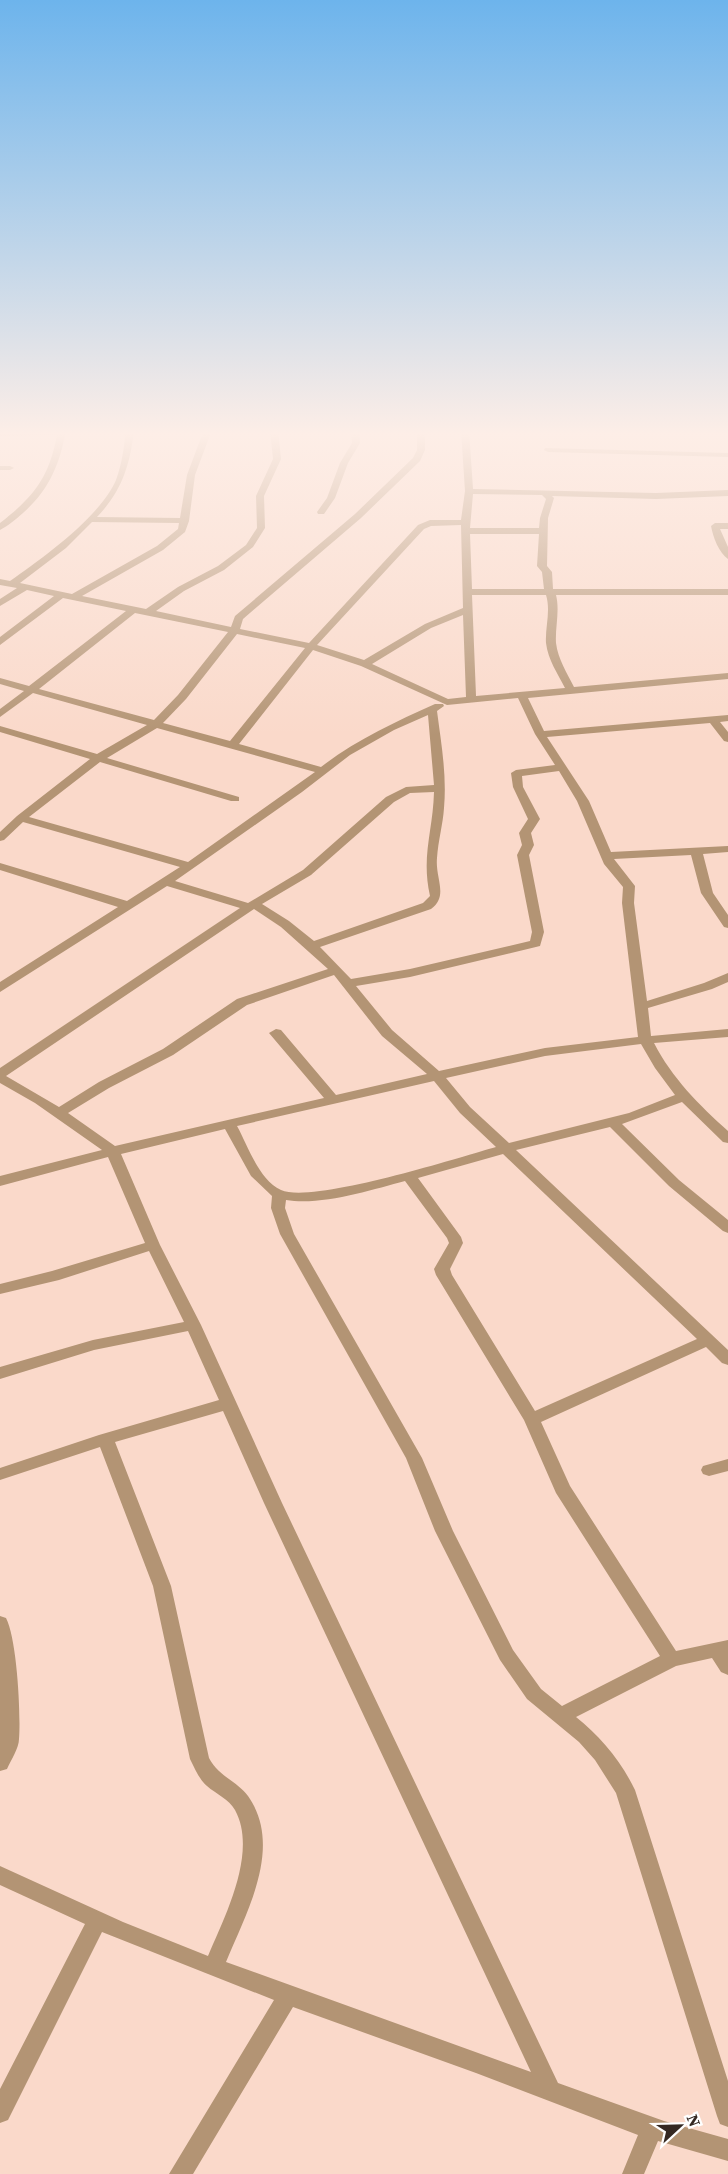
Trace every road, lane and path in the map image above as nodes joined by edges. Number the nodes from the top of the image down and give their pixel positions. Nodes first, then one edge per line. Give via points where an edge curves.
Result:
1 (77, 531) edge
2 (181, 531) edge
3 (259, 531) edge
4 (340, 531) edge
5 (417, 531) edge
6 (466, 531) edge
7 (544, 531) edge
8 (716, 531) edge
9 (728, 556) edge
10 (0, 582) edge
11 (11, 585) junction
12 (24, 588) junction
13 (466, 592) junction
14 (552, 592) junction
15 (728, 592) edge
16 (60, 596) junction
17 (72, 598) junction
18 (0, 603) edge
19 (133, 610) junction
20 (467, 610) junction
21 (147, 613) junction
22 (235, 630) junction
23 (0, 642) edge
24 (311, 646) junction
25 (365, 664) junction
26 (728, 676) edge
27 (0, 681) edge
28 (30, 688) junction
29 (571, 691) junction
30 (522, 694) junction
31 (471, 700) junction
32 (447, 702) junction
33 (432, 709) junction
34 (0, 714) edge
35 (728, 718) edge
36 (713, 719) junction
37 (156, 724) junction
38 (0, 729) edge
39 (540, 734) junction
40 (728, 739) edge
41 (232, 746) junction
42 (98, 758) junction
43 (561, 768) junction
44 (321, 771) junction
45 (439, 788) junction
46 (235, 799) dead end
47 (21, 818) junction
48 (0, 838) edge
49 (728, 849) edge
50 (696, 850) junction
51 (608, 856) junction
52 (188, 866) junction
53 (5, 867) edge
54 (0, 877) edge
55 (164, 881) junction
56 (126, 905) junction
57 (252, 905) junction
58 (728, 924) edge
59 (312, 946) junction
60 (337, 970) junction
61 (728, 977) edge
62 (348, 983) junction
63 (0, 987) edge
64 (642, 1006) junction
65 (276, 1033) dead end
66 (728, 1033) edge
67 (645, 1039) junction
68 (0, 1076) edge
69 (437, 1076) junction
70 (682, 1097) junction
71 (333, 1100) junction
72 (59, 1113) junction
73 (613, 1122) junction
74 (229, 1124) junction
75 (728, 1140) edge
76 (506, 1148) junction
77 (112, 1151) junction
78 (409, 1176) junction
79 (0, 1181) edge
80 (279, 1195) junction
81 (728, 1228) edge
82 (153, 1245) junction
83 (0, 1289) edge
84 (193, 1325) junction
85 (708, 1340) junction
86 (728, 1359) edge
87 (0, 1373) edge
88 (227, 1404) junction
89 (532, 1419) junction
90 (105, 1439) junction
91 (728, 1465) edge
92 (709, 1470) dead end
93 (0, 1474) edge
94 (0, 1623) edge
95 (722, 1648) edge
96 (672, 1659) junction
97 (728, 1667) edge
98 (559, 1716) junction
99 (0, 1762) edge
100 (0, 1875) edge
101 (98, 1919) junction
102 (214, 1967) junction
103 (289, 1995) junction
104 (5, 2085) edge
105 (550, 2089) junction
106 (0, 2112) edge
107 (728, 2116) edge
108 (651, 2130) junction
109 (728, 2150) edge
110 (180, 2174) edge
111 (633, 2174) edge

1 - 11 street
2 - 17 street
3 - 21 street via 249,547 221,568
4 - 22 street via 238,618
5 - 24 street
6 - 13 street
7 - 14 street via 542,566
8 - 9 street
10 - 11 street
11 - 12 street
12 - 16 street
12 - 18 street
13 - 14 street
13 - 20 street
14 - 15 street
14 - 29 street via 552,649
16 - 17 street
16 - 23 street
17 - 19 street
19 - 21 street
19 - 28 street
20 - 25 street via 428,626
20 - 31 street
21 - 22 street
22 - 24 street
22 - 37 street
24 - 25 street
24 - 41 street
25 - 32 street
26 - 29 street
27 - 28 street
28 - 34 street
28 - 37 street
29 - 30 street
30 - 31 street
30 - 39 street
31 - 32 street
32 - 33 street
33 - 44 street via 390,728
33 - 45 street
35 - 36 street
36 - 39 street
36 - 40 street
37 - 41 street
37 - 42 street
38 - 42 street
39 - 43 street
41 - 44 street
42 - 46 street
42 - 47 street
43 - 51 street via 579,795
43 - 62 street via 516,773 518,787 534,819 525,833 528,845 523,855 538,932 536,943
44 - 52 street
45 - 57 street via 401,793 367,818 311,870
45 - 59 street via 431,859 434,901
47 - 48 street
47 - 52 street
49 - 50 street
50 - 51 street
50 - 58 street via 707,893
51 - 64 street via 629,886
52 - 55 street
53 - 54 street
53 - 56 street
55 - 56 street
55 - 57 street
56 - 63 street
57 - 59 street
57 - 68 street
59 - 60 street
60 - 62 street
60 - 72 street via 242,1002 168,1052
61 - 64 street
62 - 69 street via 387,1034
64 - 67 street
65 - 71 street
66 - 67 street
67 - 69 street via 539,1051
67 - 70 street via 653,1058
68 - 72 street
69 - 71 street
69 - 76 street via 465,1110
70 - 73 street
70 - 75 street
71 - 74 street
72 - 77 street
73 - 76 street
73 - 81 street
74 - 77 street
74 - 80 street via 248,1159
76 - 78 street
76 - 85 street
77 - 79 street
77 - 82 street
78 - 80 street via 323,1195
78 - 89 street via 454,1237 454,1248 442,1269 444,1275
80 - 98 street via 278,1208 287,1234 414,1458 444,1531 506,1655 534,1694
82 - 83 street
82 - 84 street
84 - 87 street via 93,1345
84 - 88 street
85 - 86 street
85 - 89 street
88 - 90 street
88 - 105 street
89 - 96 street via 562,1488
90 - 93 street
90 - 102 street via 162,1586 200,1759 209,1776 237,1795 252,1829 250,1873
91 - 92 street
94 - 99 street via 6,1651 10,1742
95 - 96 street
95 - 97 street
96 - 98 street
98 - 107 street via 592,1742 625,1790
100 - 101 street
101 - 102 street
101 - 104 street
102 - 103 street
103 - 105 street
103 - 110 street
104 - 106 street
105 - 108 street
108 - 109 street
108 - 111 street

